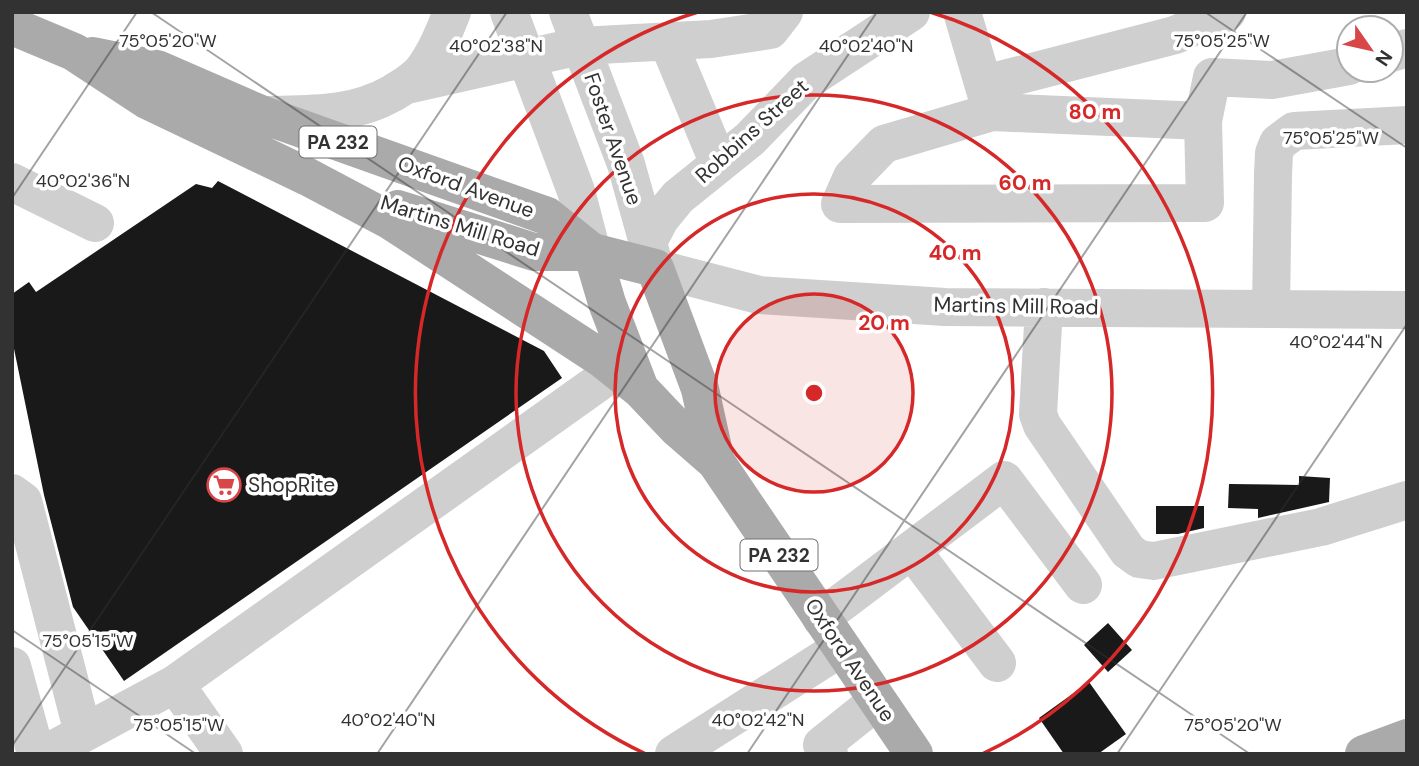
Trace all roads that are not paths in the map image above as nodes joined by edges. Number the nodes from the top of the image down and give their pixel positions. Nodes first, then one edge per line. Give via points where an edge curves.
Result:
1 (452, 12) edge
2 (509, 12) edge
3 (784, 12) edge
4 (911, 12) edge
5 (962, 12) edge
6 (1227, 12) edge
7 (12, 26) edge
8 (574, 29) edge
9 (668, 42) junction
10 (74, 52) junction
11 (527, 59) junction
12 (1335, 69) edge
13 (407, 85) junction
14 (988, 98) junction
15 (264, 115) junction
16 (1203, 121) junction
17 (1407, 125) edge
18 (719, 164) junction
19 (309, 177) junction
20 (12, 182) edge
21 (95, 223) dead end
22 (592, 252) junction
23 (651, 256) junction
24 (1044, 307) junction
25 (1271, 309) junction
26 (1407, 310) edge
27 (628, 380) junction
28 (716, 462) junction
29 (12, 493) edge
30 (1407, 500) edge
31 (912, 550) junction
32 (1083, 585) dead end
33 (831, 633) junction
34 (997, 663) dead end
35 (12, 666) edge
36 (175, 684) junction
37 (877, 701) junction
38 (83, 733) junction
39 (1407, 738) edge
40 (820, 751) edge
41 (36, 754) edge
42 (45, 754) edge
43 (224, 754) edge
44 (674, 754) edge
45 (914, 754) edge
46 (1364, 754) edge

1 - 13 street via 431,58
2 - 11 street
3 - 9 street via 770,30
4 - 18 street, Robbins Street via 806,80 750,139
5 - 14 street
6 - 14 street via 1175,35
7 - 10 main road, Oxford Avenue / PA 232
8 - 9 street
8 - 11 street
8 - 23 street, Foster Avenue via 626,164
9 - 18 street
10 - 15 main road, Oxford Avenue / PA 232 via 157,69
10 - 19 main road, Oxford Avenue / PA 232 via 147,100
11 - 13 street
11 - 22 street via 576,191
12 - 16 street via 1272,80 1212,77
13 - 15 street via 372,105 347,111
14 - 16 street
14 - 16 street via 884,144 852,177 840,204 1205,203
15 - 22 main road, Oxford Avenue / PA 232 via 547,216
17 - 25 street via 1294,131 1279,143 1274,153
18 - 23 street, Robbins Street via 668,208
19 - 22 main road, Martins Mill Road via 534,253
19 - 27 main road, Oxford Avenue / PA 232 via 391,221 559,329
20 - 21 street
22 - 23 main road, Martins Mill Road
22 - 27 main road, Oxford Avenue
23 - 24 street, Martins Mill Road via 759,295 945,307
23 - 28 main road, Oxford Avenue / PA 232 via 700,389
24 - 25 street, Martins Mill Road
24 - 30 street via 1038,414 1042,425 1128,551 1139,559 1154,561 1321,527
25 - 26 street, Martins Mill Road
27 - 28 main road, Oxford Avenue / PA 232
27 - 36 street
28 - 33 main road, Oxford Avenue / PA 232
29 - 38 street via 23,501
31 - 32 street via 1004,480
31 - 33 street
31 - 34 street
33 - 37 main road, Oxford Avenue / PA 232
33 - 44 street
35 - 41 street
36 - 38 street
36 - 43 street
37 - 40 street
37 - 45 main road, Oxford Avenue / PA 232
38 - 42 street
39 - 46 main road

